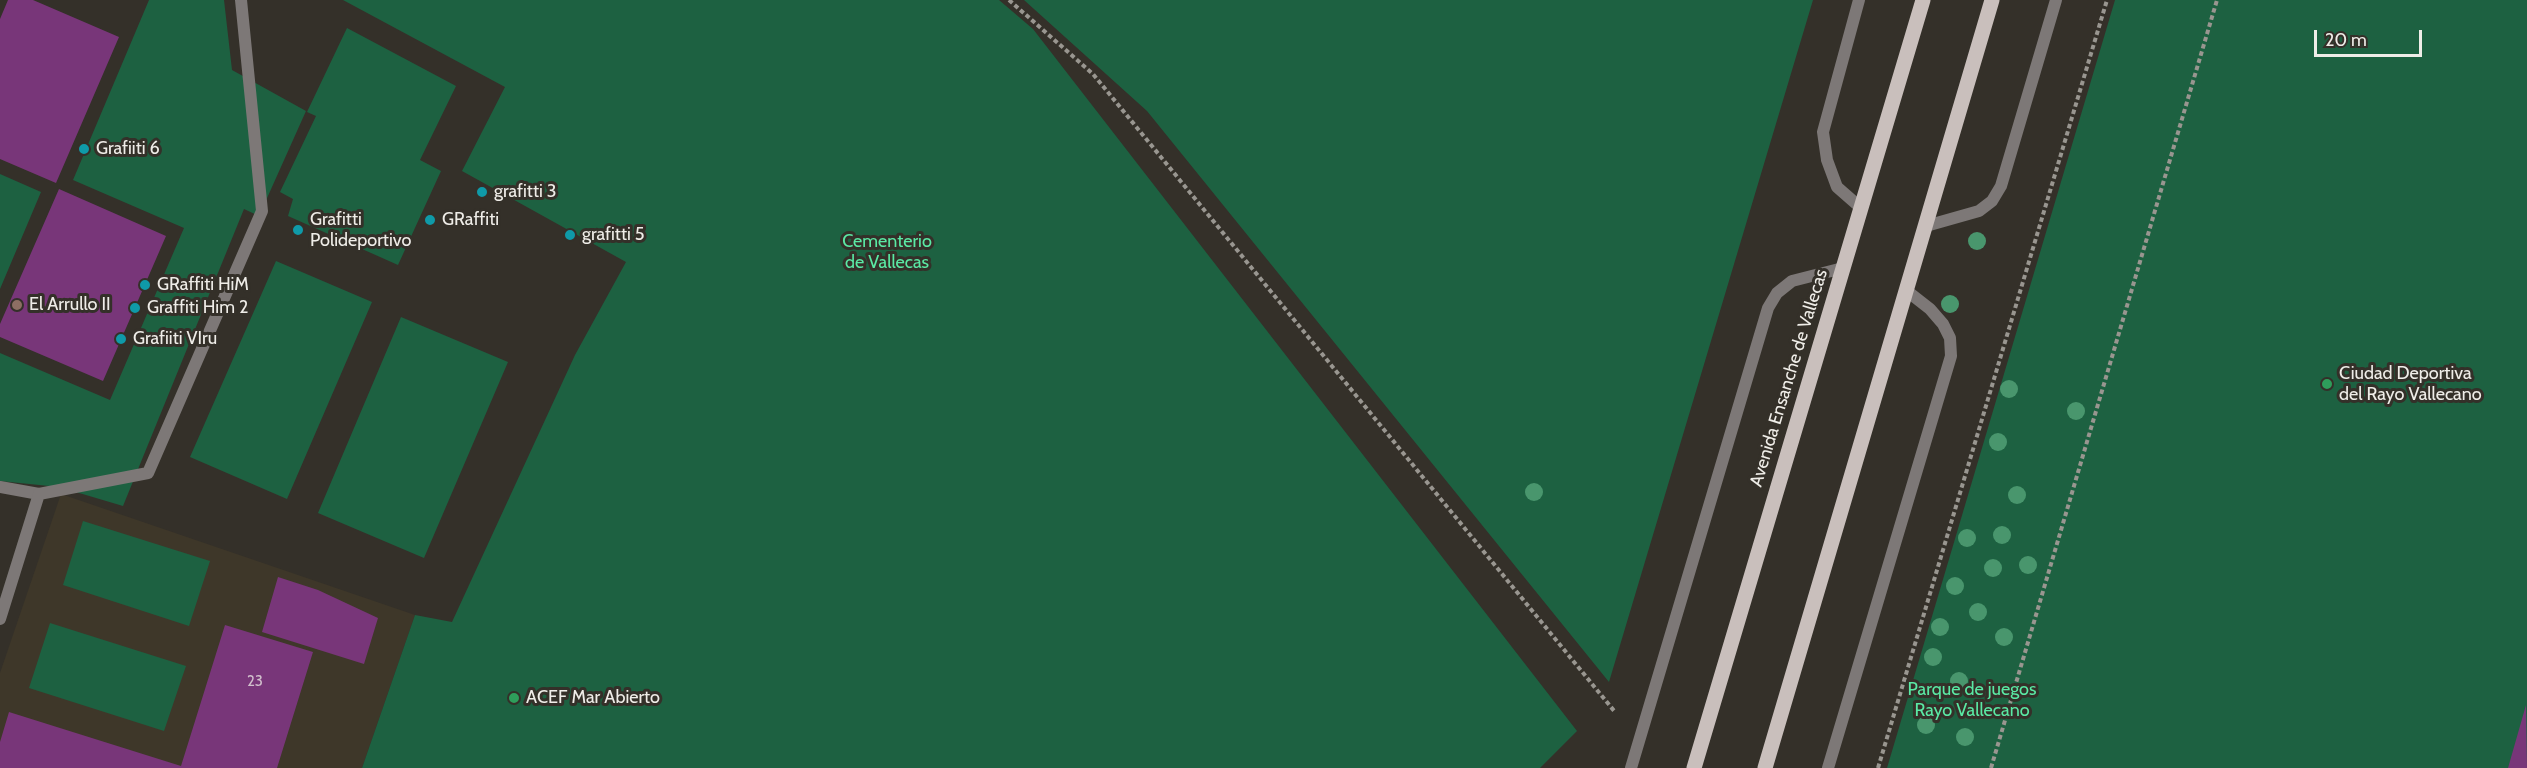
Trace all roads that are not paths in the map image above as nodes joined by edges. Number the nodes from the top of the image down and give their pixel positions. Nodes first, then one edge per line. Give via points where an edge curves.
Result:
1 (241, 0) edge
2 (1859, 0) edge
3 (1923, 0) edge
4 (1992, 0) edge
5 (2056, 0) edge
6 (1861, 208) junction
7 (1926, 226) junction
8 (1843, 268) junction
9 (1907, 291) junction
10 (0, 487) edge
11 (39, 494) junction
12 (0, 619) edge
13 (1631, 768) edge
14 (1694, 768) edge
15 (1765, 768) edge
16 (1828, 768) edge

1 - 11 street via 261,211 148,473
2 - 6 street via 1823,132 1827,160 1838,187
3 - 6 main road, Avenida Ensanche de Vallecas
4 - 7 main road
5 - 7 street via 2001,186 1992,201 1979,211
6 - 8 main road, Avenida Ensanche de Vallecas
7 - 9 main road
8 - 13 street via 1792,281 1777,293 1768,308
8 - 14 main road, Avenida Ensanche de Vallecas
9 - 15 main road
9 - 16 street via 1943,324 1950,338 1951,356
10 - 11 street
11 - 12 street

